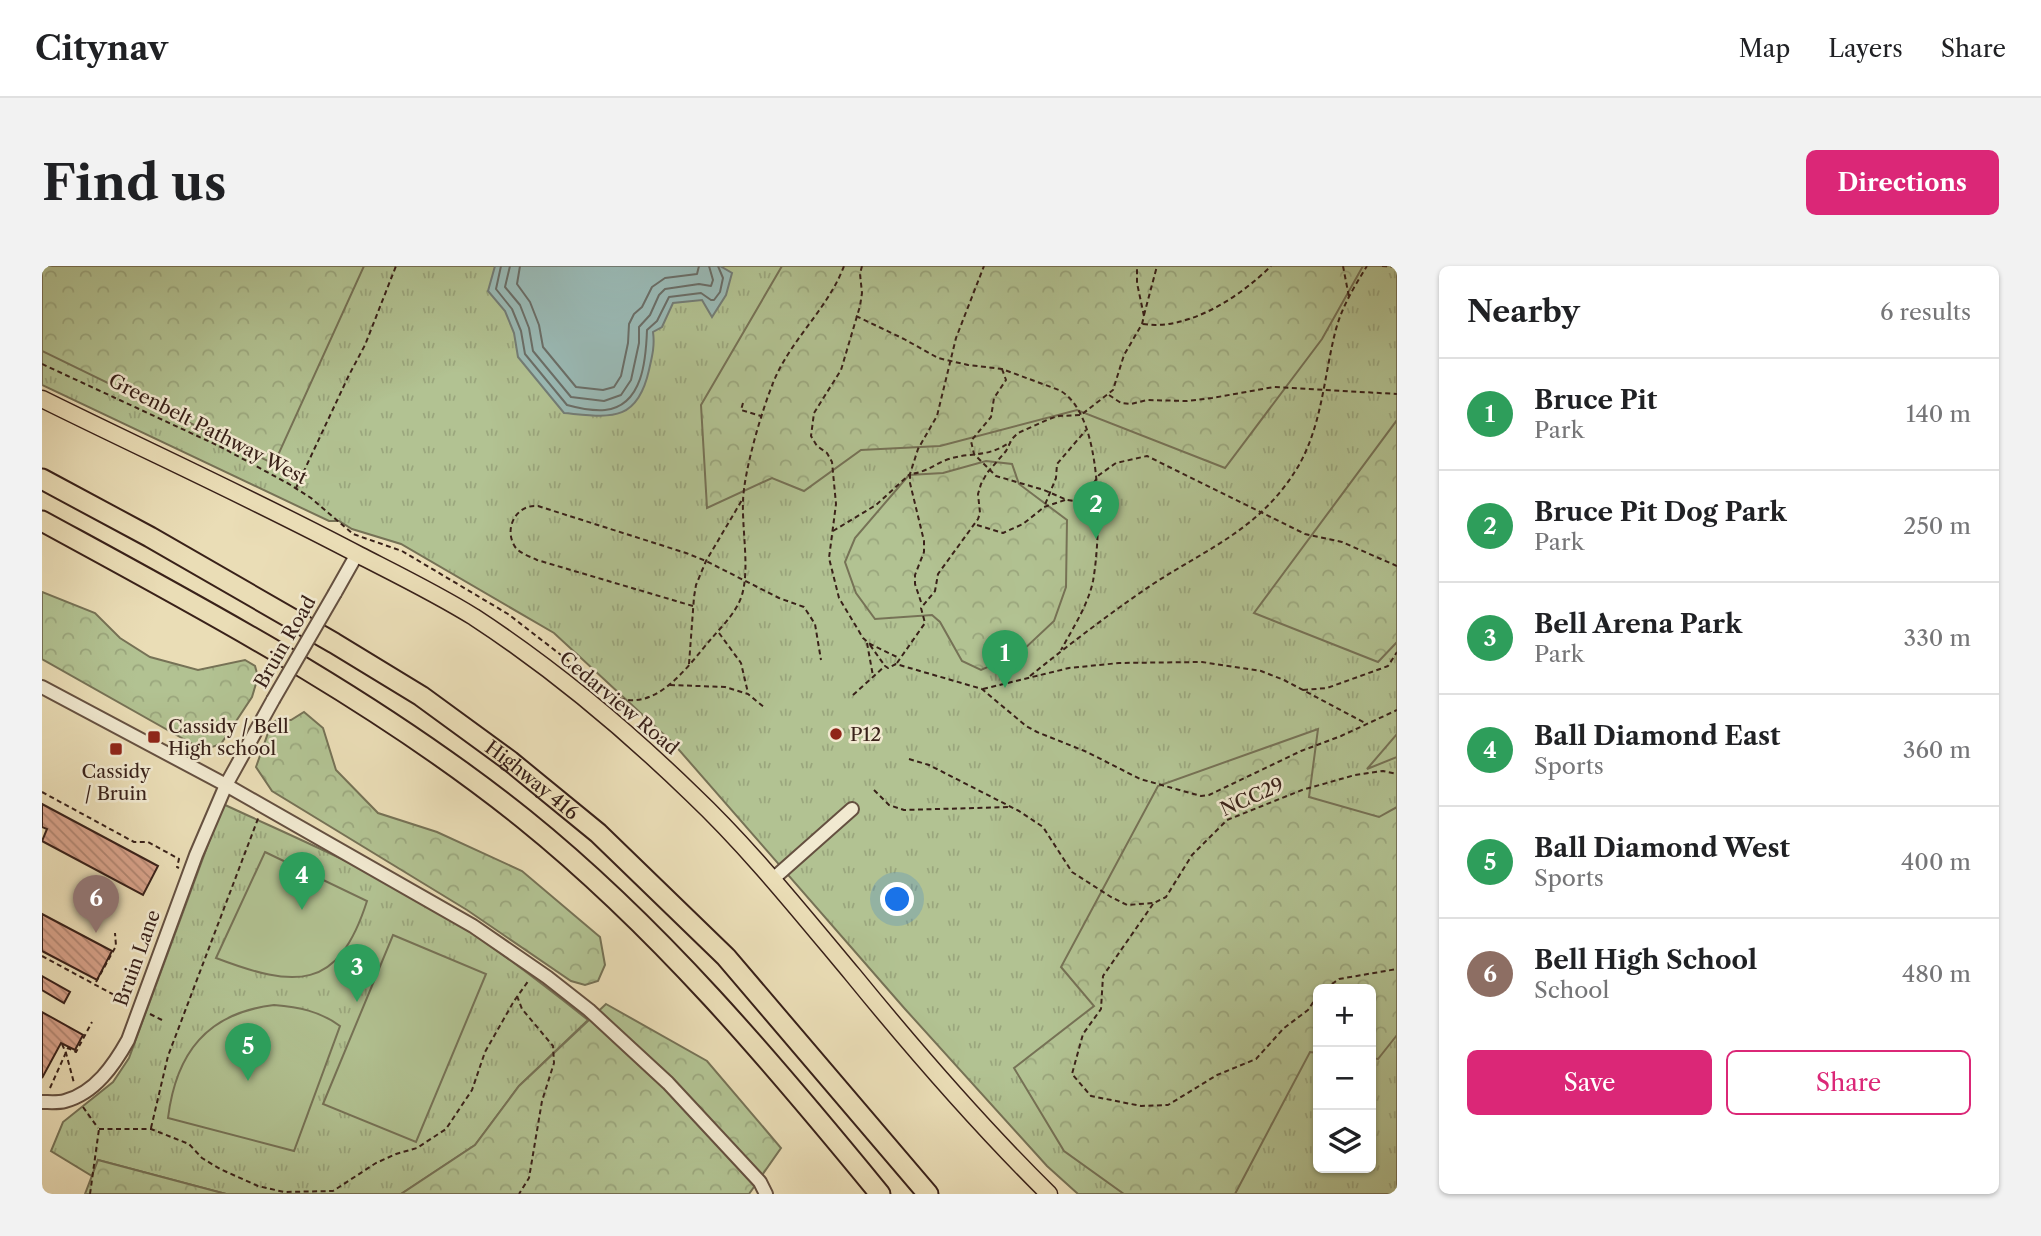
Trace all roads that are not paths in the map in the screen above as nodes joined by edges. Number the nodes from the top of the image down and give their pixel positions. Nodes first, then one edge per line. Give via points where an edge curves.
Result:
1 (42, 399) edge
2 (42, 479) edge
3 (42, 521) edge
4 (357, 554) junction
5 (42, 687) edge
6 (226, 785) junction
7 (852, 809) dead end
8 (772, 879) junction
9 (43, 1102) edge
10 (766, 1194) edge
11 (880, 1194) edge
12 (928, 1194) edge
13 (1049, 1194) edge

1 - 4 main road, Cedarview Road
2 - 12 highway, Highway 416 via 421,696 598,832 726,957
3 - 11 highway, Highway 416 via 347,693 524,820 688,971
4 - 6 street, Bruin Road, bridge
4 - 8 main road, Cedarview Road via 472,617 570,687 693,794
5 - 6 street
6 - 9 street, Bruin Lane via 128,1040 113,1066 77,1096 64,1102
6 - 10 street via 472,926 589,1010 668,1083
7 - 8 street
8 - 13 main road, Cedarview Road via 937,1074

